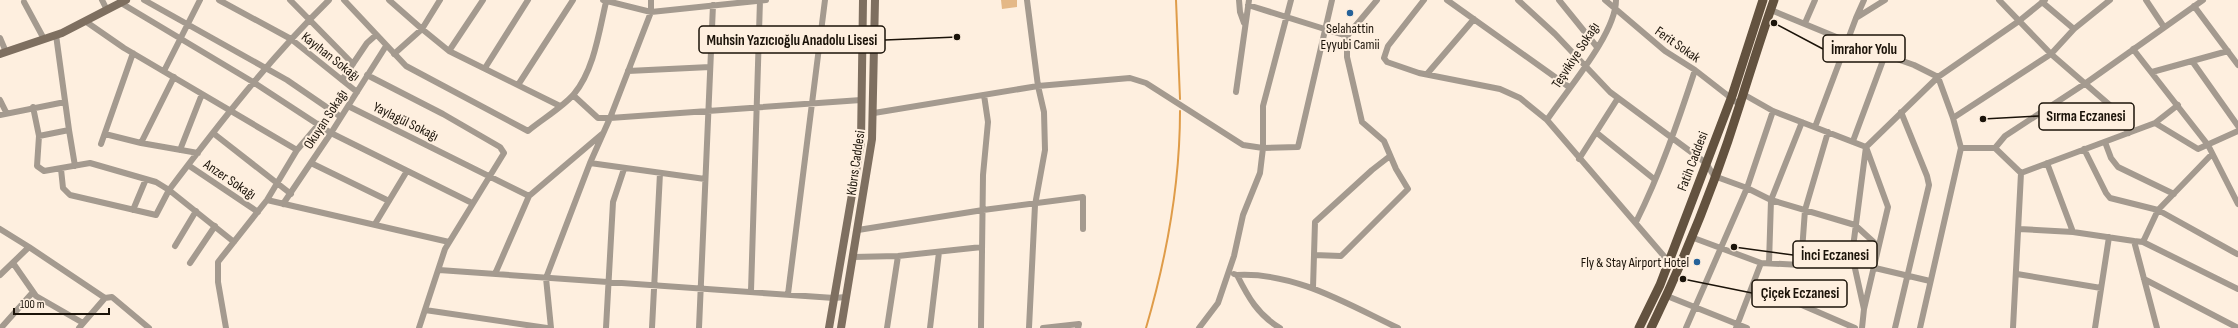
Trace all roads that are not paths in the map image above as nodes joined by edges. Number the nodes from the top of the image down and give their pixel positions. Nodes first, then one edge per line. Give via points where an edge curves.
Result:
1 (102, 0) edge
2 (144, 0) edge
3 (200, 0) edge
4 (219, 0) edge
5 (290, 0) edge
6 (329, 0) edge
7 (344, 0) edge
8 (389, 0) edge
9 (440, 0) edge
10 (483, 0) edge
11 (528, 0) edge
12 (573, 0) edge
13 (651, 0) edge
14 (760, 0) edge
15 (766, 0) edge
16 (825, 0) edge
17 (863, 0) edge
18 (874, 0) edge
19 (1027, 0) edge
20 (1239, 0) edge
21 (1291, 0) edge
22 (1332, 0) edge
23 (1377, 0) edge
24 (1424, 0) edge
25 (1447, 0) edge
26 (1518, 0) edge
27 (1560, 0) edge
28 (1605, 0) edge
29 (1616, 0) edge
30 (1763, 0) edge
31 (1774, 0) edge
32 (1815, 0) edge
33 (1864, 0) edge
34 (1885, 0) edge
35 (1999, 0) edge
36 (2110, 0) edge
37 (2146, 0) edge
38 (2202, 0) edge
39 (124, 1) edge
40 (605, 1) edge
41 (2043, 1) edge
42 (24, 2) dead end
43 (1249, 2) edge
44 (713, 5) junction
45 (2194, 6) junction
46 (107, 10) junction
47 (1771, 10) junction
48 (1616, 11) junction
49 (651, 12) junction
50 (1286, 17) junction
51 (1856, 18) junction
52 (310, 19) junction
53 (1474, 19) junction
54 (85, 21) junction
55 (2019, 21) junction
56 (1804, 22) junction
57 (188, 25) junction
58 (1244, 25) junction
59 (2164, 27) junction
60 (1326, 28) junction
61 (2074, 29) junction
62 (422, 30) junction
63 (56, 35) junction
64 (376, 35) junction
65 (1347, 36) junction
66 (0, 38) edge
67 (44, 39) junction
68 (291, 39) junction
69 (180, 40) junction
70 (1846, 41) junction
71 (386, 46) junction
72 (1597, 47) junction
73 (2133, 49) junction
74 (1746, 50) junction
75 (449, 51) junction
76 (2228, 51) junction
77 (3, 53) edge
78 (133, 53) junction
79 (1756, 53) junction
80 (394, 54) junction
81 (2051, 54) junction
82 (1885, 55) junction
83 (2192, 61) junction
84 (353, 64) junction
85 (2238, 65) edge
86 (710, 67) junction
87 (1585, 67) junction
88 (485, 68) junction
89 (266, 69) junction
90 (1695, 70) junction
91 (164, 71) junction
92 (628, 71) junction
93 (2152, 72) junction
94 (1427, 74) junction
95 (367, 75) junction
96 (174, 77) junction
97 (1938, 77) junction
98 (342, 80) junction
99 (253, 82) junction
100 (2086, 83) junction
101 (518, 85) junction
102 (1038, 86) junction
103 (1569, 87) junction
104 (357, 92) junction
105 (1236, 92) dead end
106 (202, 94) junction
107 (1743, 94) junction
108 (984, 95) junction
109 (573, 96) junction
110 (1732, 96) junction
111 (1618, 98) junction
112 (0, 100) edge
113 (861, 100) junction
114 (65, 102) junction
115 (811, 104) junction
116 (1740, 104) junction
117 (2178, 105) junction
118 (348, 106) junction
119 (560, 106) junction
120 (33, 107) junction
121 (758, 108) junction
122 (231, 110) junction
123 (708, 111) junction
124 (1773, 111) junction
125 (1901, 112) junction
126 (3, 113) edge
127 (874, 113) junction
128 (341, 117) junction
129 (610, 118) junction
130 (1953, 118) junction
131 (1547, 120) junction
132 (1802, 122) junction
133 (2156, 123) junction
134 (319, 124) junction
135 (2238, 126) edge
136 (1815, 127) junction
137 (69, 130) junction
138 (2238, 131) edge
139 (1597, 132) junction
140 (1828, 132) junction
141 (213, 133) junction
142 (331, 133) junction
143 (603, 133) junction
144 (2129, 133) junction
145 (105, 134) junction
146 (39, 136) junction
147 (1672, 139) junction
148 (1853, 141) junction
149 (2105, 142) junction
150 (141, 143) junction
151 (102, 144) dead end
152 (2208, 145) junction
153 (1866, 147) junction
154 (1263, 148) junction
155 (1961, 148) junction
156 (1995, 148) junction
157 (2084, 149) junction
158 (180, 150) junction
159 (296, 150) junction
160 (198, 153) junction
161 (2212, 154) junction
162 (1390, 156) junction
163 (1579, 159) junction
164 (311, 163) junction
165 (590, 163) junction
166 (2046, 163) junction
167 (1706, 164) junction
168 (188, 165) junction
169 (75, 166) junction
170 (61, 169) junction
171 (624, 169) junction
172 (407, 172) junction
173 (660, 173) junction
174 (2021, 173) junction
175 (489, 175) junction
176 (1714, 176) junction
177 (146, 179) junction
178 (705, 179) junction
179 (1654, 179) junction
180 (276, 183) junction
181 (1747, 188) junction
182 (169, 190) junction
183 (291, 194) junction
184 (2174, 194) junction
185 (529, 196) junction
186 (267, 200) junction
187 (1771, 200) junction
188 (389, 201) junction
189 (472, 203) junction
190 (283, 204) junction
191 (2238, 204) edge
192 (1035, 205) junction
193 (132, 210) junction
194 (983, 210) junction
195 (1805, 210) junction
196 (2158, 210) junction
197 (196, 211) junction
198 (258, 212) junction
199 (1636, 222) junction
200 (375, 224) junction
201 (1855, 225) junction
202 (215, 226) junction
203 (0, 229) edge
204 (1083, 229) dead end
205 (2019, 229) junction
206 (858, 230) junction
207 (2073, 232) junction
208 (1691, 237) junction
209 (2110, 237) junction
210 (2134, 241) junction
211 (234, 242) junction
212 (449, 242) junction
213 (2143, 242) junction
214 (175, 246) dead end
215 (1878, 246) junction
216 (29, 247) junction
217 (982, 247) junction
218 (1720, 249) junction
219 (939, 252) junction
220 (2238, 254) edge
221 (1314, 255) junction
222 (1852, 255) junction
223 (898, 256) junction
224 (853, 257) junction
225 (1669, 262) junction
226 (13, 263) junction
227 (190, 263) dead end
228 (1761, 263) junction
229 (1769, 263) junction
230 (1801, 265) junction
231 (1875, 268) junction
232 (440, 270) junction
233 (1229, 271) junction
234 (495, 274) junction
235 (2017, 274) junction
236 (0, 275) edge
237 (1237, 275) junction
238 (1909, 275) junction
239 (546, 278) junction
240 (2144, 279) junction
241 (1930, 281) junction
242 (608, 282) junction
243 (1753, 284) junction
244 (654, 285) junction
245 (702, 287) junction
246 (1313, 288) junction
247 (2101, 288) junction
248 (2238, 289) edge
249 (751, 291) junction
250 (33, 292) junction
251 (788, 294) junction
252 (1667, 296) junction
253 (846, 297) junction
254 (105, 298) junction
255 (834, 298) junction
256 (1695, 307) junction
257 (1864, 308) junction
258 (425, 310) junction
259 (84, 323) junction
260 (1737, 326) edge
261 (1, 328) edge
262 (79, 328) edge
263 (149, 328) edge
264 (226, 328) edge
265 (419, 328) edge
266 (547, 328) edge
267 (552, 328) edge
268 (606, 328) edge
269 (652, 328) edge
270 (699, 328) edge
271 (829, 328) edge
272 (841, 328) edge
273 (887, 328) edge
274 (930, 328) edge
275 (981, 328) edge
276 (1028, 328) edge
277 (1043, 328) edge
278 (1078, 328) edge
279 (1199, 328) edge
280 (1280, 328) edge
281 (1398, 328) edge
282 (1639, 328) edge
283 (1651, 328) edge
284 (1686, 328) edge
285 (1747, 328) edge
286 (1855, 328) edge
287 (1862, 328) edge
288 (1895, 328) edge
289 (1920, 328) edge
290 (2013, 328) edge
291 (2095, 328) edge
292 (2157, 328) edge
293 (2238, 328) edge

1 - 46 street
2 - 57 street
3 - 57 street
4 - 68 street, Kayıhan Sokağı
5 - 52 street
6 - 52 street
7 - 64 street
8 - 62 street
9 - 62 street
10 - 75 street
11 - 88 street
12 - 101 street
13 - 49 street
14 - 15 street
14 - 44 street
14 - 121 street
16 - 115 street
17 - 113 main road
18 - 127 main road, Kıbrıs Caddesi
19 - 102 street
20 - 58 street
21 - 50 street
22 - 60 street
23 - 65 street
24 - 94 street via 1388,46 1384,58 1387,62
25 - 53 street
26 - 87 street
27 - 72 street
28 - 48 street, Ferit Sokak
29 - 48 street, Teşvikiye Sokağı
30 - 74 main road, Fatih Caddesi
31 - 47 main road
32 - 56 street
33 - 51 street
34 - 51 street
35 - 55 street
36 - 61 street
37 - 59 street
38 - 45 street
39 - 46 main road
39 - 69 street
40 - 49 street
40 - 109 street via 592,58 583,81
41 - 55 street
41 - 61 street
42 - 67 street
43 - 50 street
43 - 58 street
44 - 49 street
44 - 86 street
45 - 59 street
45 - 76 street
46 - 54 main road
47 - 56 street
47 - 79 main road
48 - 72 street, Teşvikiye Sokağı
48 - 90 street, Ferit Sokak via 1665,52
49 - 92 street
50 - 60 street
50 - 154 street via 1263,106
51 - 70 street
52 - 68 street
52 - 84 street
53 - 94 street
53 - 103 street
54 - 63 main road
54 - 78 street
55 - 81 street
55 - 97 street
56 - 70 street
57 - 69 street
57 - 89 street
58 - 105 street
59 - 73 street
60 - 65 street
60 - 154 street via 1298,147
61 - 81 street
62 - 75 street
62 - 80 street
63 - 67 main road
63 - 114 street
64 - 71 street
64 - 84 street
65 - 162 street via 1347,56 1362,122 1384,141
66 - 77 street
67 - 77 main road
68 - 89 street
68 - 98 street, Kayıhan Sokağı
69 - 91 street
69 - 99 street
70 - 82 street
70 - 136 street
71 - 80 street
71 - 95 street, Okuyan Sokağı
72 - 87 street, Teşvikiye Sokağı
73 - 93 street
73 - 100 street
74 - 79 main road
74 - 110 main road, Fatih Caddesi
75 - 88 street
76 - 83 street
76 - 85 street
78 - 91 street
78 - 145 street
79 - 107 main road
80 - 119 street via 406,66 528,130
81 - 100 street
81 - 130 street
82 - 97 street
82 - 148 street
83 - 93 street
83 - 135 street
84 - 98 street
86 - 92 street
86 - 123 street
87 - 103 street, Teşvikiye Sokağı
87 - 111 street
88 - 101 street
89 - 99 street
89 - 128 street
90 - 110 street, Ferit Sokak
90 - 147 street
91 - 96 street
92 - 129 street
93 - 117 street
94 - 131 street via 1500,89 1520,98
95 - 104 street, Okuyan Sokağı
95 - 175 street via 500,147 504,153
96 - 106 street
96 - 150 street
97 - 125 street
97 - 130 street
98 - 104 street, Kayıhan Sokağı
99 - 122 street
99 - 134 street
100 - 144 street via 2112,107
100 - 156 street via 2005,136
101 - 119 street
102 - 108 street
102 - 154 street via 1130,78 1146,83 1243,145
102 - 192 street via 1044,112 1045,150
103 - 131 street, Teşvikiye Sokağı
104 - 118 street, Okuyan Sokağı
106 - 122 street
106 - 158 street
107 - 116 main road
107 - 124 street
108 - 127 street
108 - 194 street via 988,122
109 - 119 street
109 - 129 street via 598,118
110 - 116 street, Ferit Sokak
110 - 167 main road, Fatih Caddesi
111 - 139 street
111 - 147 street
112 - 126 street
113 - 115 street
113 - 255 main road via 860,151
114 - 120 street
114 - 137 street
115 - 121 street
115 - 251 street
116 - 176 main road
117 - 133 street
117 - 152 street
118 - 128 street, Okuyan Sokağı
118 - 175 street, Yaylagül Sokağı
120 - 126 street
120 - 146 street
121 - 123 street
121 - 249 street
122 - 141 street
122 - 159 street via 262,132
123 - 129 street
123 - 178 street
124 - 132 street
124 - 181 street
125 - 153 street
125 - 238 street via 1928,181
127 - 206 main road, Kıbrıs Caddesi via 871,155
128 - 142 street, Okuyan Sokağı
129 - 143 street
130 - 155 street
131 - 163 street
132 - 136 street
132 - 187 street
133 - 144 street
133 - 152 street via 2198,149
134 - 142 street
134 - 159 street
136 - 140 street
137 - 146 street
137 - 169 street
138 - 152 street
139 - 163 street
139 - 179 street
140 - 148 street
140 - 195 street
141 - 160 street
141 - 180 street
142 - 164 street, Okuyan Sokağı
142 - 172 street
143 - 165 street
143 - 185 street
144 - 149 street
145 - 150 street
145 - 151 street
146 - 170 street via 37,166 44,171
147 - 167 street
147 - 179 street
148 - 153 street
149 - 157 street
149 - 184 street via 2111,158 2118,167
150 - 158 street
152 - 161 street
153 - 201 street
153 - 215 street via 1888,204
154 - 233 street via 1260,173 1243,215
155 - 156 street
155 - 241 street
156 - 174 street
157 - 166 street
157 - 196 street via 2110,198
158 - 160 street
159 - 180 street
160 - 168 street
161 - 184 street
161 - 191 street
162 - 221 street via 1315,222
162 - 221 street via 1408,189 1341,256
163 - 199 street
164 - 183 street, Okuyan Sokağı
164 - 188 street
165 - 171 street
165 - 239 street
166 - 174 street
166 - 207 street
167 - 176 street
167 - 225 main road, Fatih Caddesi
168 - 182 street
168 - 198 street, Anzer Sokağı
169 - 170 street
169 - 177 street via 90,163
170 - 193 street via 63,188 70,195
171 - 173 street
171 - 242 street via 613,202
172 - 188 street
172 - 189 street
173 - 178 street
173 - 244 street
174 - 205 street
175 - 185 street, Yaylagül Sokağı
175 - 189 street
176 - 181 street
176 - 208 main road
177 - 182 street
177 - 193 street
178 - 245 street
179 - 199 street
180 - 183 street
180 - 186 street
181 - 187 street
181 - 218 street
182 - 193 street via 156,215
182 - 197 street
183 - 190 street, Okuyan Sokağı
184 - 196 street
185 - 234 street
186 - 190 street
186 - 198 street
187 - 195 street
187 - 229 street
188 - 200 street
189 - 212 street
190 - 200 street
192 - 194 street
192 - 204 street via 1083,197
192 - 276 street
194 - 206 street
194 - 217 street
195 - 201 street
195 - 230 street
196 - 213 street
196 - 220 street
197 - 202 street
197 - 214 street
198 - 211 street
199 - 225 street
200 - 212 street
201 - 215 street
201 - 222 street
202 - 211 street
202 - 227 street
203 - 216 street
205 - 207 street
205 - 235 street
206 - 224 main road, Kıbrıs Caddesi
207 - 209 street
208 - 218 street
208 - 252 main road
209 - 210 street
209 - 247 street
210 - 213 street
210 - 240 street
211 - 264 street via 218,262 218,282
212 - 232 street
213 - 248 street
215 - 222 street
215 - 231 street
216 - 226 street
216 - 254 street
217 - 219 street
217 - 275 street
218 - 228 street
218 - 256 street
219 - 223 street
219 - 274 street
221 - 246 street
222 - 230 street
222 - 257 street
223 - 224 street
223 - 273 street
224 - 253 main road, Kıbrıs Caddesi
225 - 282 main road, Fatih Caddesi
226 - 236 street
226 - 250 street
228 - 229 street
228 - 243 street
229 - 230 street
231 - 238 street
231 - 257 street
232 - 234 street
232 - 258 street
233 - 237 street
233 - 279 street via 1218,303
234 - 239 street
235 - 247 street
235 - 290 street
237 - 246 street via 1274,277
237 - 280 street via 1256,308 1266,319
238 - 241 street
238 - 288 street
239 - 242 street
239 - 267 street
240 - 292 street
240 - 293 street
241 - 289 street
242 - 244 street
242 - 268 street
243 - 260 street
243 - 286 street
244 - 245 street
244 - 269 street
245 - 249 street
245 - 270 street
246 - 281 street
247 - 291 street
249 - 251 street
250 - 259 street
250 - 261 street
251 - 255 street
252 - 256 street
252 - 283 main road
253 - 255 street
253 - 272 main road, Kıbrıs Caddesi
254 - 259 street
254 - 263 street via 112,297
255 - 271 main road
256 - 260 street
256 - 284 street
257 - 287 street
258 - 265 street
258 - 266 street
259 - 262 street
260 - 285 street
277 - 278 street via 1079,324

